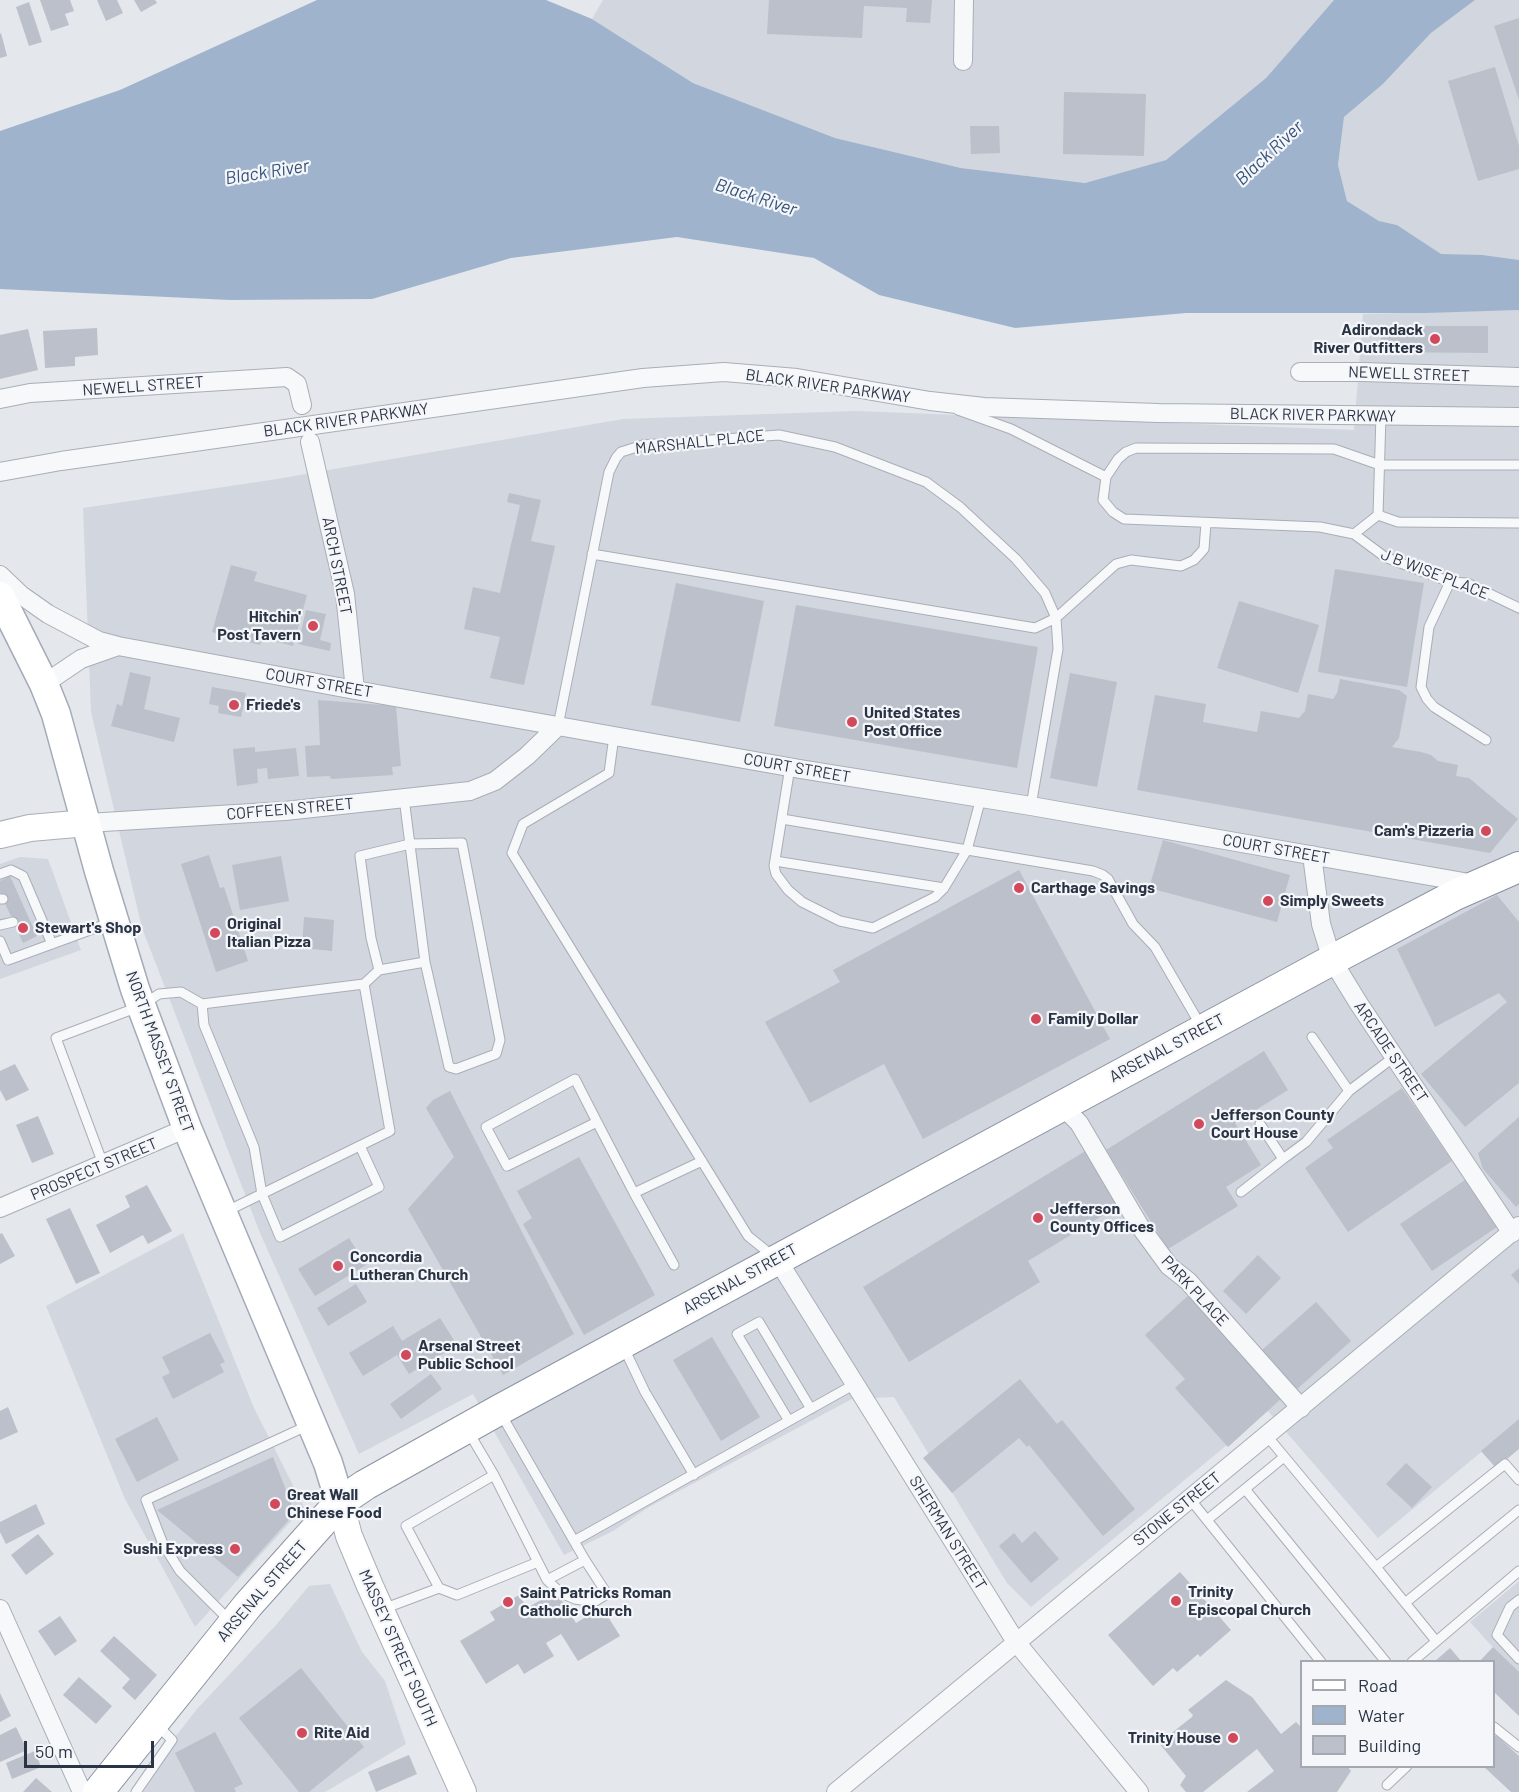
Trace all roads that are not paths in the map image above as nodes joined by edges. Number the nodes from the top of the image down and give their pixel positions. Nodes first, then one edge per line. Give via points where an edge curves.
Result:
1 (964, 0) edge
2 (963, 61) dead end
3 (1300, 372) dead end
4 (1519, 377) edge
5 (0, 399) edge
6 (930, 401) junction
7 (302, 405) dead end
8 (1381, 415) junction
9 (1519, 417) edge
10 (310, 442) dead end
11 (1380, 465) junction
12 (1519, 465) edge
13 (0, 472) edge
14 (1106, 477) junction
15 (1378, 515) junction
16 (1206, 523) junction
17 (1519, 523) edge
18 (1354, 534) junction
19 (592, 554) junction
20 (0, 575) edge
21 (1450, 582) junction
22 (0, 596) edge
23 (1519, 608) edge
24 (1056, 618) junction
25 (118, 646) junction
26 (44, 684) junction
27 (355, 690) junction
28 (558, 726) junction
29 (614, 736) junction
30 (1486, 740) dead end
31 (790, 767) junction
32 (404, 798) junction
33 (981, 798) junction
34 (1031, 806) junction
35 (782, 819) junction
36 (87, 823) junction
37 (0, 835) edge
38 (410, 844) junction
39 (967, 850) junction
40 (1312, 855) junction
41 (775, 861) junction
42 (1519, 867) edge
43 (0, 874) edge
44 (1519, 881) edge
45 (1477, 885) junction
46 (944, 888) junction
47 (30, 892) junction
48 (18, 895) dead end
49 (40, 916) junction
50 (29, 918) dead end
51 (114, 921) junction
52 (13, 922) dead end
53 (0, 925) edge
54 (0, 941) edge
55 (52, 944) junction
56 (1332, 960) junction
57 (425, 963) junction
58 (379, 970) junction
59 (364, 984) junction
60 (202, 1004) junction
61 (141, 1006) junction
62 (1203, 1029) junction
63 (1312, 1037) dead end
64 (1394, 1057) junction
65 (1349, 1091) junction
66 (1061, 1105) junction
67 (597, 1122) junction
68 (1260, 1124) dead end
69 (187, 1128) junction
70 (360, 1146) junction
71 (1283, 1159) junction
72 (702, 1161) junction
73 (103, 1164) junction
74 (1241, 1192) dead end
75 (634, 1193) junction
76 (262, 1194) junction
77 (0, 1208) edge
78 (222, 1213) junction
79 (1515, 1229) edge
80 (777, 1259) junction
81 (674, 1266) dead end
82 (622, 1344) junction
83 (855, 1384) junction
84 (1301, 1408) junction
85 (811, 1409) junction
86 (499, 1410) junction
87 (789, 1421) junction
88 (311, 1424) junction
89 (467, 1429) junction
90 (1266, 1436) junction
91 (1284, 1457) junction
92 (494, 1475) junction
93 (694, 1475) junction
94 (1519, 1480) edge
95 (1245, 1489) junction
96 (1190, 1499) junction
97 (340, 1502) junction
98 (1519, 1510) edge
99 (1207, 1520) junction
100 (574, 1541) junction
101 (585, 1560) junction
102 (538, 1562) junction
103 (1376, 1567) junction
104 (1519, 1571) edge
105 (547, 1580) junction
106 (439, 1588) junction
107 (1519, 1600) edge
108 (1405, 1603) junction
109 (0, 1609) edge
110 (381, 1610) junction
111 (232, 1623) junction
112 (1436, 1641) junction
113 (1016, 1642) junction
114 (1519, 1659) edge
115 (1320, 1660) edge
116 (1384, 1660) edge
117 (1414, 1660) edge
118 (154, 1721) junction
119 (1495, 1728) edge
120 (1519, 1747) edge
121 (1406, 1768) edge
122 (1387, 1785) dead end
123 (100, 1787) edge
124 (136, 1792) edge
125 (463, 1792) edge
126 (836, 1792) edge
127 (1139, 1792) edge

1 - 2 street
3 - 4 street, NEWELL STREET
5 - 7 street, NEWELL STREET via 30,393 287,377 297,384
6 - 8 street, BLACK RIVER PARKWAY via 1135,413
6 - 13 street, BLACK RIVER PARKWAY via 797,378 724,372 643,378
6 - 14 lane via 1011,429
8 - 9 street, BLACK RIVER PARKWAY
8 - 11 lane
10 - 27 street, ARCH STREET via 345,594
11 - 12 lane
11 - 14 lane via 1334,449 1136,448 1118,459
11 - 15 lane
14 - 16 lane via 1103,500 1124,519
15 - 17 lane via 1398,522
15 - 18 lane
16 - 18 lane via 1320,527
16 - 24 lane via 1204,549 1194,560 1181,566 1131,560 1116,564
18 - 21 lane, J B WISE PLACE via 1385,557
19 - 24 lane via 1035,628
19 - 24 lane, MARSHALL PLACE via 609,472 621,452 643,445 779,435 835,447 926,482 960,507 1016,559 1045,594
19 - 28 lane, MARSHALL PLACE
20 - 25 street, COURT STREET via 48,615
21 - 23 lane, J B WISE PLACE via 1467,583
21 - 30 lane via 1430,627 1421,687 1434,707
22 - 26 main road, NORTH MASSEY STREET
24 - 34 lane, MARSHALL PLACE via 1058,648
25 - 26 street, COURT STREET via 81,659
25 - 27 street, COURT STREET
26 - 36 main road, NORTH MASSEY STREET
27 - 28 street, COURT STREET
28 - 29 street, COURT STREET
28 - 32 street, COFFEEN STREET via 495,781 470,790
29 - 31 street, COURT STREET
29 - 72 lane via 609,773 523,824 512,853
31 - 33 street, COURT STREET
31 - 35 lane
32 - 36 street, COFFEEN STREET via 285,811
32 - 38 lane
33 - 34 street, COURT STREET
33 - 39 lane
34 - 40 street, COURT STREET
35 - 39 lane
35 - 41 lane
36 - 37 main road, COFFEEN STREET
36 - 51 main road, NORTH MASSEY STREET
38 - 57 lane
38 - 57 lane via 462,843 500,1040 496,1054 456,1069 449,1067
38 - 58 lane via 360,856
39 - 46 lane
39 - 62 lane via 1103,875 1133,924 1155,947
40 - 45 street, COURT STREET
40 - 56 street, ARCADE STREET via 1321,924
41 - 46 lane
41 - 46 lane via 780,881 802,902 840,921 873,928 935,897
42 - 45 highway, ARSENAL STREET
43 - 47 lane via 11,870 23,876
44 - 45 highway
45 - 56 highway, ARSENAL STREET
47 - 48 lane
47 - 49 lane
49 - 50 lane
49 - 55 lane
51 - 55 lane
51 - 61 main road, NORTH MASSEY STREET
52 - 53 lane
54 - 55 lane via 8,960
56 - 62 highway, ARSENAL STREET
56 - 64 street, ARCADE STREET
57 - 58 lane
58 - 59 lane
59 - 60 lane
59 - 70 lane via 390,1131
60 - 61 lane via 181,992 159,994
60 - 76 lane via 204,1024 254,1147
61 - 69 main road, NORTH MASSEY STREET
61 - 73 lane via 56,1038
62 - 66 highway, ARSENAL STREET
63 - 65 lane
64 - 65 lane
64 - 79 street, ARCADE STREET
65 - 71 lane via 1306,1142
66 - 80 highway, ARSENAL STREET
66 - 84 street, PARK PLACE via 1079,1123 1139,1225 1169,1266 1188,1281
67 - 67 lane via 575,1079 486,1127 507,1166
67 - 75 lane
68 - 71 lane
69 - 73 street, PROSPECT STREET
69 - 78 main road, NORTH MASSEY STREET
70 - 76 lane
70 - 76 lane via 379,1187 280,1237
71 - 74 lane
72 - 75 lane
72 - 80 lane via 748,1236
73 - 77 street, PROSPECT STREET
75 - 81 lane
76 - 78 lane
78 - 88 main road, NORTH MASSEY STREET
79 - 84 street, STONE STREET
80 - 82 highway, ARSENAL STREET
80 - 83 street, SHERMAN STREET
82 - 86 highway, ARSENAL STREET
82 - 93 lane
83 - 85 lane
83 - 113 street, SHERMAN STREET
84 - 90 street, STONE STREET
85 - 87 lane
85 - 87 lane via 759,1322 736,1334
86 - 89 highway, ARSENAL STREET
86 - 100 lane
87 - 93 lane
88 - 97 main road, NORTH MASSEY STREET
88 - 111 lane via 146,1500 163,1544 180,1572
89 - 92 lane
89 - 97 highway, ARSENAL STREET
90 - 91 lane
90 - 96 street, STONE STREET
91 - 95 lane
91 - 103 lane
92 - 102 lane
92 - 106 lane via 406,1526
93 - 100 lane
94 - 103 lane via 1505,1464
95 - 99 lane
95 - 116 lane
96 - 99 lane
96 - 113 street, STONE STREET
97 - 110 main road, MASSEY STREET SOUTH via 349,1536
97 - 111 highway, ARSENAL STREET
98 - 108 lane
99 - 115 lane
100 - 101 lane
101 - 105 lane
101 - 105 lane via 608,1594 594,1602 561,1593
102 - 105 lane
102 - 106 lane via 458,1595
103 - 108 lane
104 - 112 lane
106 - 110 lane
107 - 114 lane via 1510,1607 1497,1635
108 - 112 lane
109 - 123 street
110 - 125 main road, MASSEY STREET SOUTH
111 - 118 highway, ARSENAL STREET
112 - 117 lane
113 - 126 street, STONE STREET
113 - 127 street, SHERMAN STREET
118 - 123 highway, ARSENAL STREET
118 - 124 lane via 172,1740
119 - 120 lane
121 - 122 lane

